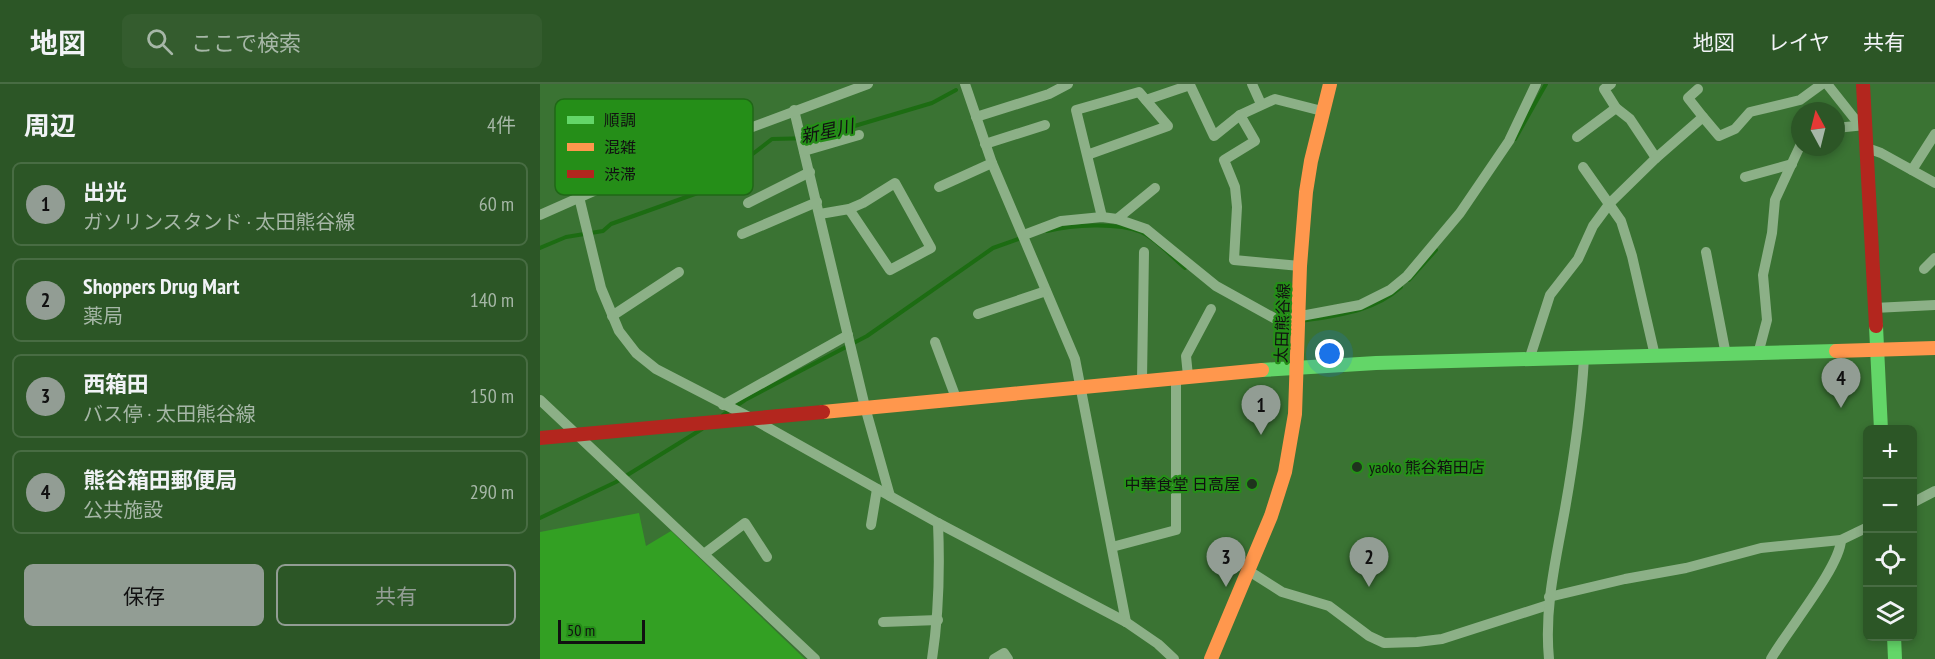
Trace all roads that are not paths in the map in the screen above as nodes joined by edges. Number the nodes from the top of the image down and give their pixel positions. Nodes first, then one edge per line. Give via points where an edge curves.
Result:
1 (868, 84) edge
2 (965, 84) edge
3 (1068, 84) edge
4 (1252, 84) edge
5 (1330, 84) edge
6 (1536, 84) edge
7 (1611, 84) edge
8 (1822, 84) edge
9 (1827, 84) edge
10 (1863, 84) edge
11 (1698, 89) dead end
12 (1146, 100) junction
13 (1261, 104) junction
14 (1616, 108) junction
15 (794, 110) junction
16 (1322, 111) junction
17 (1240, 115) junction
18 (976, 117) junction
19 (1703, 117) junction
20 (1045, 125) dead end
21 (1865, 125) junction
22 (753, 126) edge
23 (1845, 127) edge
24 (1935, 134) edge
25 (859, 135) dead end
26 (1577, 137) dead end
27 (986, 144) junction
28 (1867, 148) junction
29 (804, 149) junction
30 (1087, 155) junction
31 (1796, 156) edge
32 (1656, 158) junction
33 (992, 163) junction
34 (1792, 164) junction
35 (1583, 167) dead end
36 (1912, 170) junction
37 (810, 172) junction
38 (1745, 177) dead end
39 (1935, 183) edge
40 (939, 187) dead end
41 (1155, 188) dead end
42 (584, 195) edge
43 (579, 197) junction
44 (817, 202) junction
45 (748, 203) dead end
46 (1610, 203) junction
47 (849, 209) junction
48 (820, 214) junction
49 (540, 215) edge
50 (1102, 217) junction
51 (1117, 219) junction
52 (742, 234) dead end
53 (1024, 235) junction
54 (1144, 252) dead end
55 (1706, 252) dead end
56 (1935, 258) edge
57 (1300, 266) junction
58 (1923, 269) dead end
59 (679, 272) dead end
60 (1046, 291) junction
61 (1935, 305) edge
62 (1874, 308) junction
63 (1210, 309) dead end
64 (978, 314) dead end
65 (612, 316) junction
66 (1298, 322) junction
67 (848, 335) junction
68 (935, 342) dead end
69 (1935, 348) edge
70 (1876, 351) junction
71 (1758, 354) junction
72 (1726, 355) junction
73 (1655, 356) junction
74 (1584, 358) junction
75 (1529, 360) junction
76 (1297, 367) junction
77 (1182, 376) junction
78 (1142, 380) junction
79 (1081, 386) junction
80 (956, 398) junction
81 (540, 400) edge
82 (724, 405) junction
83 (865, 407) junction
84 (745, 416) junction
85 (1881, 425) edge
86 (577, 434) junction
87 (540, 438) edge
88 (877, 489) junction
89 (1935, 491) edge
90 (890, 496) junction
91 (1917, 500) edge
92 (938, 523) junction
93 (871, 525) dead end
94 (1863, 529) edge
95 (1840, 540) junction
96 (1112, 547) junction
97 (705, 554) junction
98 (767, 557) dead end
99 (1249, 571) junction
100 (1549, 601) junction
101 (938, 620) junction
102 (883, 622) dead end
103 (1126, 622) junction
104 (1894, 641) edge
105 (815, 659) edge
106 (932, 659) edge
107 (994, 659) edge
108 (1008, 659) edge
109 (1174, 659) edge
110 (1211, 659) edge
111 (1549, 659) edge
112 (1771, 659) edge
113 (1895, 659) edge

1 - 15 street
2 - 18 street
3 - 18 street
4 - 13 street
5 - 16 street, 太田熊谷線
6 - 66 street via 1503,150 1460,213 1407,276 1360,305
7 - 14 street via 1604,89
8 - 19 street via 1800,100 1750,112 1736,129 1719,136
9 - 21 street
10 - 21 street
11 - 19 street via 1688,98
12 - 17 street via 1190,85 1214,136
12 - 30 street via 1168,126
12 - 30 street via 1139,92 1076,110
13 - 16 street via 1275,99
13 - 17 street
14 - 26 street
14 - 32 street via 1630,119
15 - 22 street
15 - 29 street
16 - 57 street, 太田熊谷線 via 1306,192
17 - 57 street via 1255,141 1224,160 1235,187 1234,260
18 - 27 street
19 - 32 street
20 - 27 street
21 - 23 street
21 - 28 street
24 - 36 street
25 - 29 street
27 - 33 street
28 - 36 street
28 - 62 street
29 - 37 street
30 - 50 street
31 - 34 street
32 - 46 street
33 - 40 street
33 - 53 street
34 - 38 street
34 - 71 street via 1775,200 1763,274 1767,320
35 - 46 street
36 - 39 street
37 - 44 street
37 - 45 street
41 - 51 street
42 - 43 street
43 - 49 street
43 - 65 street via 601,288
44 - 48 street
44 - 52 street
46 - 73 street via 1621,221 1632,256
46 - 75 street via 1593,226 1569,273 1550,295
47 - 47 street via 895,183 931,248 890,270
47 - 48 street
48 - 67 street
50 - 51 street
50 - 53 street via 1061,221
51 - 66 street via 1146,229 1216,286 1274,318
53 - 60 street
54 - 78 street
55 - 72 street
56 - 58 street
57 - 66 street, 太田熊谷線
59 - 65 street
60 - 64 street
60 - 79 street via 1076,359
61 - 62 street
62 - 70 street
63 - 77 street via 1186,356
65 - 82 street via 636,353 656,369
66 - 76 street, 太田熊谷線
67 - 82 street
67 - 83 street
68 - 80 street
69 - 70 street
70 - 71 street
70 - 85 street
71 - 72 street
72 - 73 street
73 - 74 street
74 - 75 street
74 - 100 street via 1577,441
75 - 76 street
76 - 77 street
76 - 99 street, 太田熊谷線 via 1296,414 1285,472
77 - 78 street
77 - 96 street via 1176,530
78 - 79 street
79 - 80 street
79 - 96 street
80 - 83 street
81 - 86 street
82 - 84 street
83 - 84 street
83 - 90 street
84 - 86 street
84 - 88 street
86 - 87 street
86 - 97 street
88 - 90 street
88 - 93 street
89 - 91 street
90 - 92 street
92 - 101 street
92 - 103 street
94 - 95 street
95 - 100 street via 1761,548
95 - 112 street via 1829,571
96 - 103 street
97 - 98 street via 745,523
97 - 105 street
99 - 100 street via 1282,592 1329,606 1384,643 1442,639
99 - 110 street, 太田熊谷線
100 - 111 street
101 - 102 street
101 - 106 street
103 - 109 street
104 - 113 street
107 - 108 street via 1004,653

